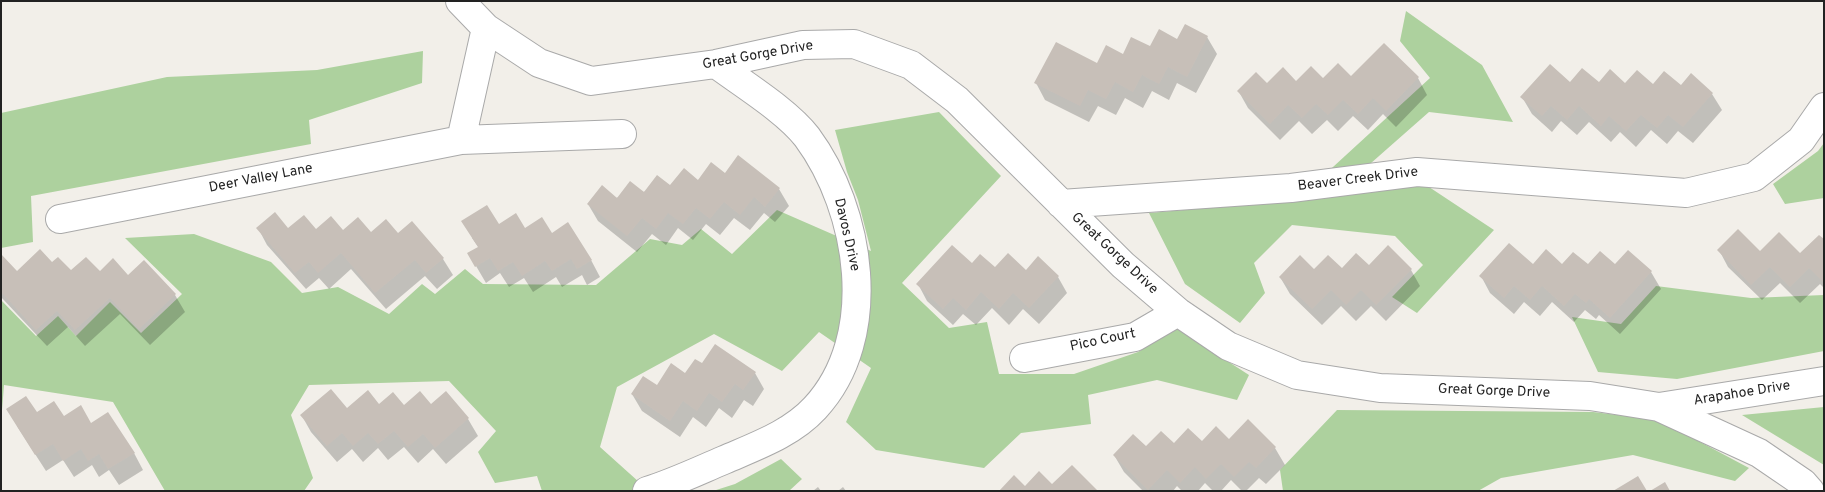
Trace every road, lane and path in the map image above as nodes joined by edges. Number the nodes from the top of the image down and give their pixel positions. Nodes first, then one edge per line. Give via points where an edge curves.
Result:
1 (460, 1) edge
2 (486, 28) junction
3 (716, 64) junction
4 (1824, 107) edge
5 (622, 134) dead end
6 (461, 140) junction
7 (1061, 204) junction
8 (60, 219) dead end
9 (1178, 312) junction
10 (1024, 358) dead end
11 (1824, 381) edge
12 (1660, 408) junction
13 (664, 488) edge
14 (1810, 491) edge

1 - 2 street, Great Gorge Drive
2 - 3 street, Great Gorge Drive via 539,63 591,80
2 - 6 street
3 - 7 street, Great Gorge Drive via 803,46 854,44 911,65 957,100
3 - 13 street, Davos Drive via 779,111 806,136 824,164 841,204 854,255 857,304 838,378 815,408 791,428
4 - 7 street, Beaver Creek Drive via 1801,140 1754,177 1686,193 1417,172 1291,188
5 - 6 street, Deer Valley Lane
6 - 8 street, Deer Valley Lane
7 - 9 street, Great Gorge Drive via 1123,265
9 - 10 street, Pico Court via 1135,337
9 - 12 street, Great Gorge Drive via 1228,346 1297,375 1380,388 1590,396
11 - 12 street, Arapahoe Drive
12 - 14 street, Great Gorge Drive via 1759,453

